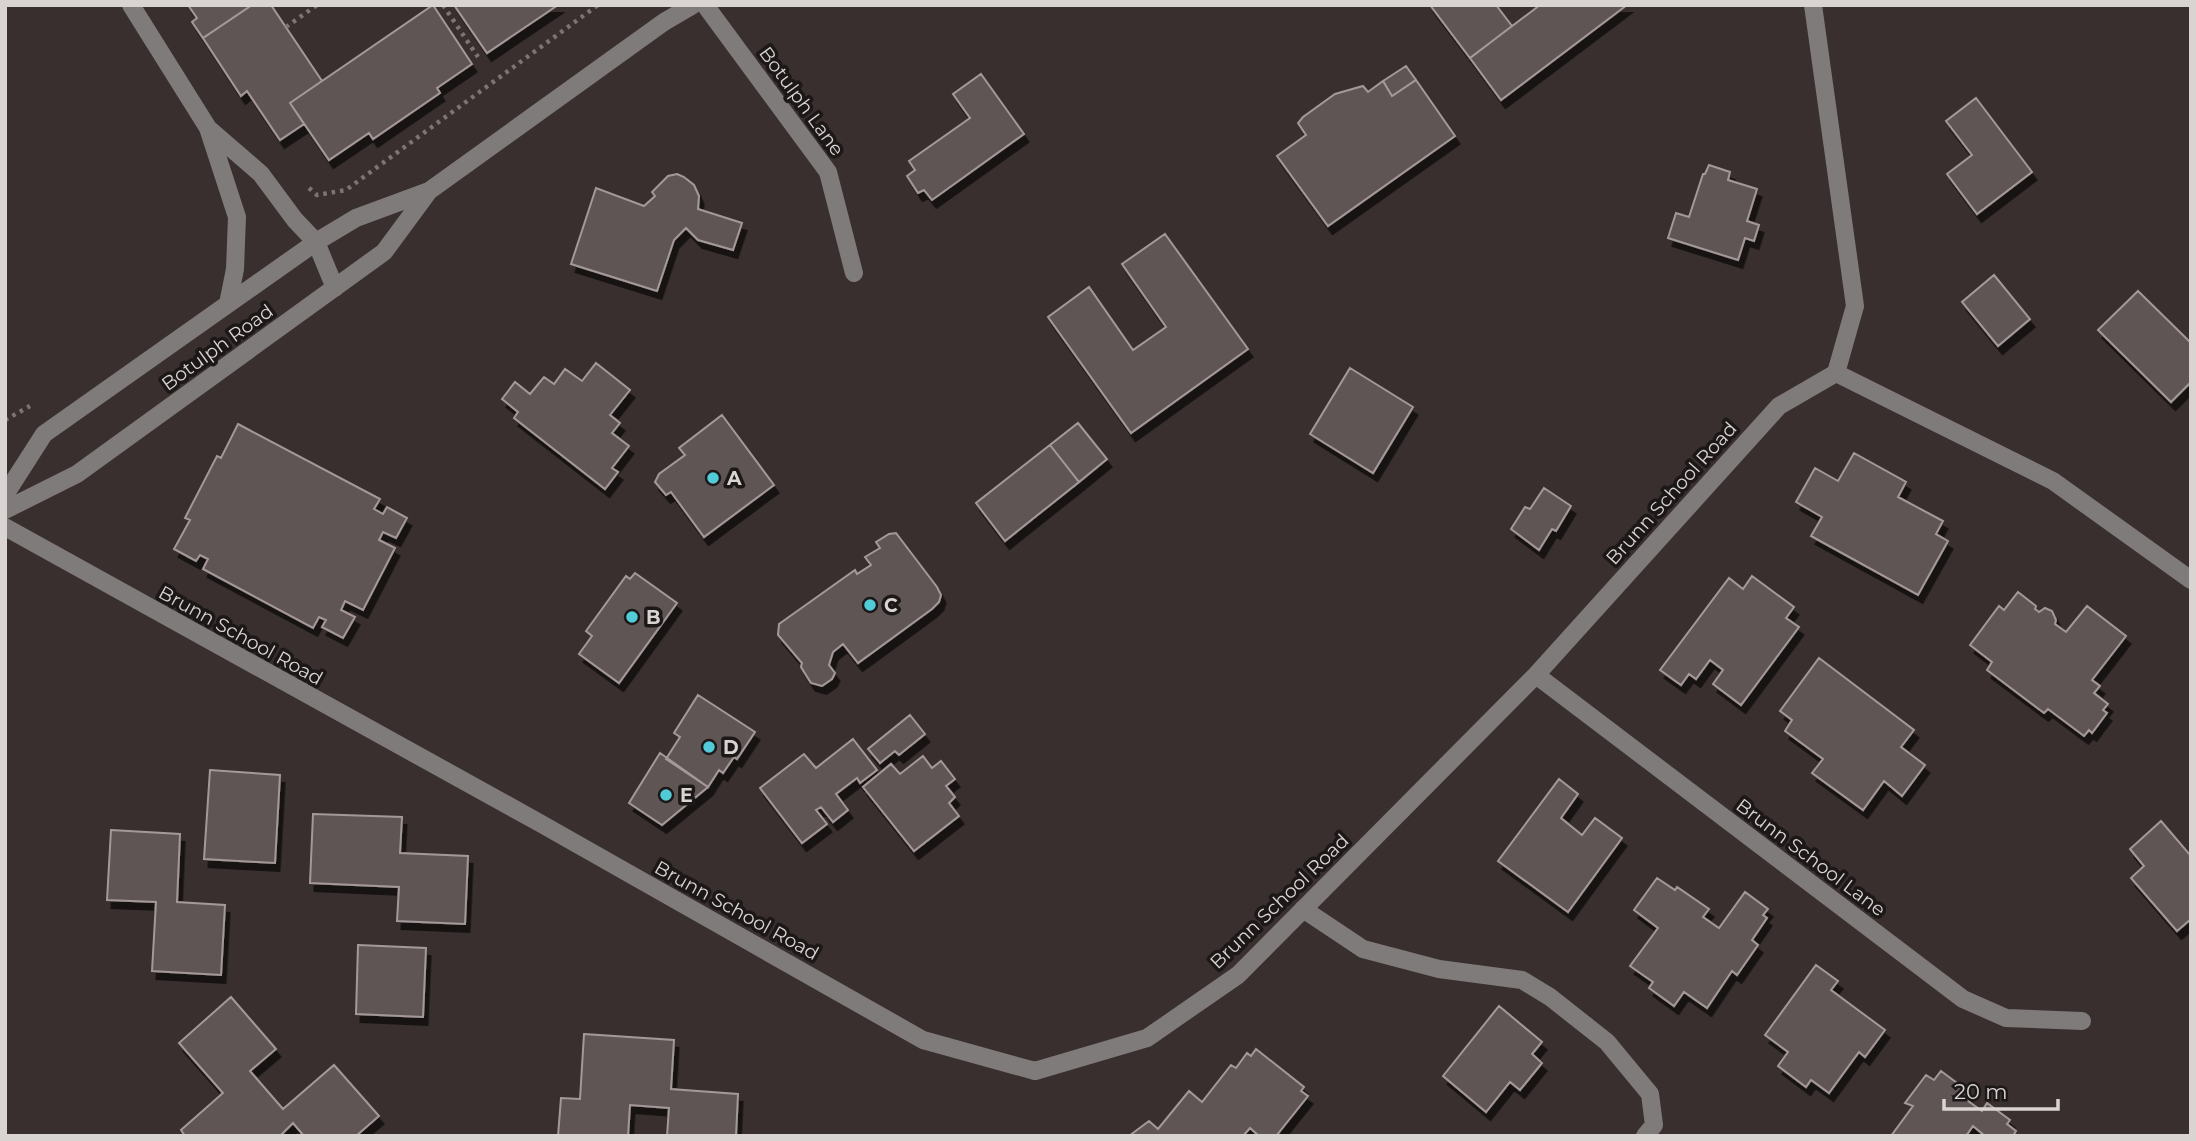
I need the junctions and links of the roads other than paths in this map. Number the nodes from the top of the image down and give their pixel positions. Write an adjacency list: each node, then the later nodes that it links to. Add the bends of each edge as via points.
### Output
1 (131, 5): 5 (street)
2 (693, 5): 6 (street, Botulph Road)
3 (705, 5): 8 (street, Botulph Lane, via 828,172)
4 (1812, 5): 11 (street, via 1854,306)
5 (208, 128): 7 (street, via 261,174); 10 (street, via 237,217)
6 (429, 191): 7 (street, Botulph Road, via 356,218); 9 (street, Botulph Road, via 384,252)
7 (316, 242): 9 (street); 10 (street, Botulph Road)
8 (854, 273)
9 (335, 288): 13 (street, Botulph Road, via 77,474)
10 (228, 304): 12 (street, Botulph Road, via 44,434)
11 (1836, 373): 15 (street, via 2053,481); 16 (street, Brunn School Road, via 1779,405)
12 (5, 495)
13 (5, 510)
14 (5, 527): 17 (street, Brunn School Road, via 923,1040 1035,1071 1146,1038 1238,975)
15 (2191, 580)
16 (1536, 675): 17 (street, Brunn School Road); 18 (street, Brunn School Lane, via 1963,999 2006,1018)
17 (1303, 909): 19 (street, via 1363,949 1439,970 1522,980 1550,997 1607,1042 1650,1094 1654,1125)
18 (2082, 1020)
19 (1645, 1136)

